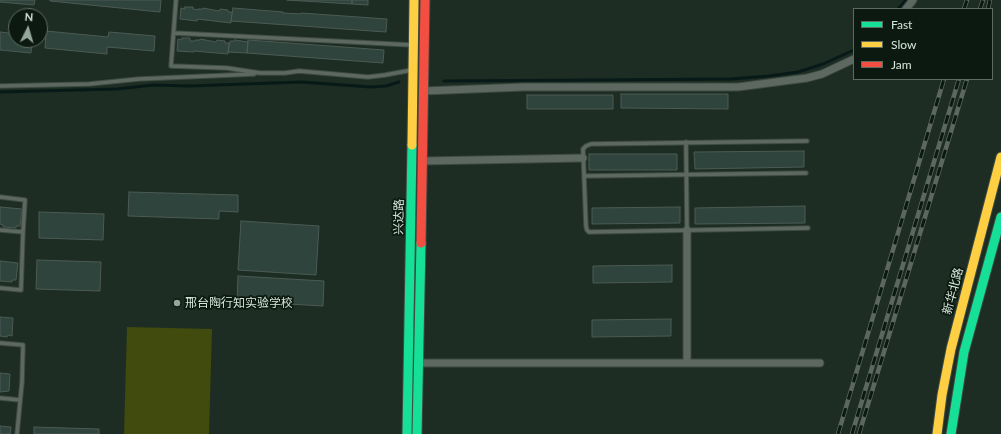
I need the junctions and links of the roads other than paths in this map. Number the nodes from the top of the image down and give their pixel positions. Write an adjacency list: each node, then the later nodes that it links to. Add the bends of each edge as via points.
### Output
1 (176, 0): 6 (lane)
2 (414, 0): 7 (main road, 兴达路)
3 (425, 0): 12 (main road, 兴达路)
4 (913, 0): 5 (street)
5 (907, 8)
6 (174, 33): 7 (lane); 10 (lane, via 171,66 227,68)
7 (414, 45): 9 (main road, 兴达路)
8 (853, 59): 12 (street, via 807,78 738,87 524,87)
9 (413, 70): 10 (lane, via 368,77 299,71); 35 (main road, 兴达路)
10 (265, 73): 11 (lane, via 89,84)
11 (0, 86)
12 (423, 91): 17 (main road, 兴达路)
13 (807, 141): 14 (lane)
14 (686, 142): 16 (lane, via 591,144 583,149); 19 (lane)
15 (1001, 157): 37 (main road, 新华北路, via 952,341)
16 (583, 158): 17 (street); 20 (lane)
17 (422, 161): 29 (main road, 兴达路)
18 (806, 173): 19 (lane)
19 (687, 174): 20 (lane); 25 (lane)
20 (584, 176): 25 (lane, via 586,226 589,232)
21 (0, 197): 26 (lane, via 25,200)
22 (1001, 217): 38 (main road, via 964,352)
23 (808, 228): 25 (lane)
24 (0, 230): 26 (lane)
25 (687, 230): 30 (street)
26 (23, 232): 27 (lane, via 21,290)
27 (0, 288)
28 (0, 343): 33 (lane, via 23,345)
29 (418, 363): 30 (street); 36 (main road, 兴达路)
30 (687, 363): 31 (street)
31 (820, 363)
32 (0, 398): 33 (lane)
33 (20, 400): 34 (lane)
34 (17, 434)
35 (407, 434)
36 (417, 434)
37 (937, 434)
38 (951, 434)

